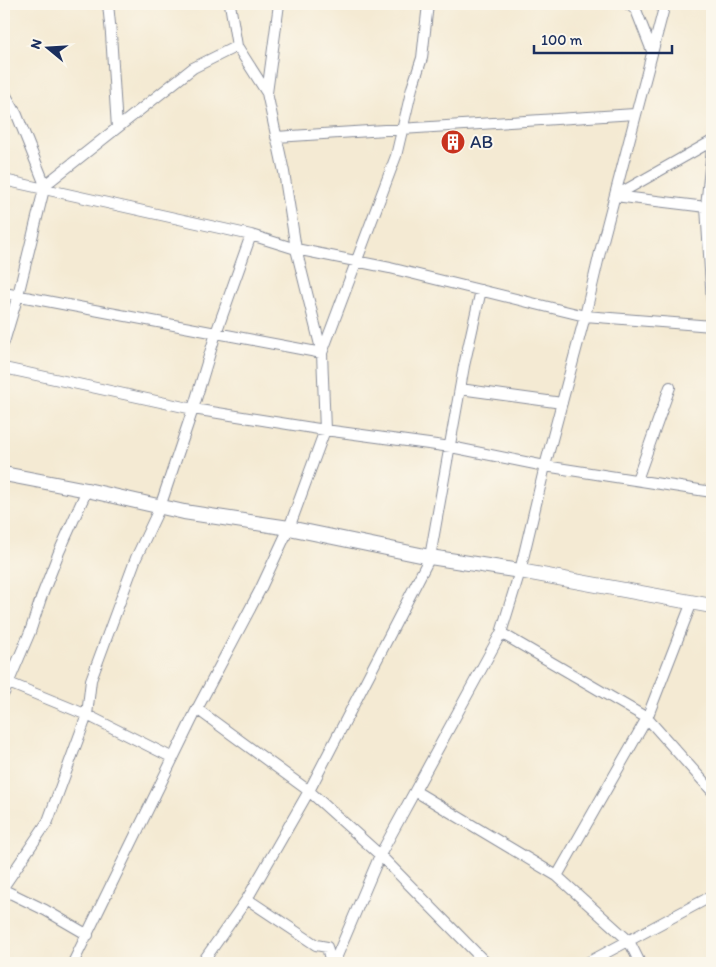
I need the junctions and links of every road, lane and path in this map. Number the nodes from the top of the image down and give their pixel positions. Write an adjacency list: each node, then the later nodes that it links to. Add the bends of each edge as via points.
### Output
1 (108, 4): 12 (street)
2 (230, 4): 7 (street)
3 (279, 4): 10 (street)
4 (428, 4): 13 (street, via 422,58)
5 (628, 4): 8 (street, via 636,10)
6 (665, 4): 8 (street)
7 (237, 46): 10 (street); 12 (street, via 193,68)
8 (652, 51): 11 (street)
9 (4, 92): 18 (street, via 17,114)
10 (267, 93): 14 (street)
11 (635, 114): 13 (street); 19 (street)
12 (117, 128): 18 (street)
13 (402, 129): 14 (street); 23 (street, via 396,156)
14 (276, 137): 22 (street)
15 (712, 141): 19 (street)
16 (712, 148): 20 (street)
17 (4, 180): 18 (street)
18 (45, 187): 21 (street); 26 (street)
19 (614, 196): 20 (street); 28 (street)
20 (709, 208): 27 (street)
21 (251, 235): 22 (street); 30 (street)
22 (296, 249): 23 (street); 32 (street)
23 (356, 261): 24 (street); 32 (street)
24 (481, 290): 28 (street); 35 (street)
25 (4, 293): 26 (street)
26 (18, 295): 30 (street); 31 (street)
27 (712, 302)
28 (585, 316): 29 (street); 36 (street)
29 (712, 326)
30 (216, 333): 32 (street); 37 (street)
31 (4, 342)
32 (322, 353): 38 (street)
33 (4, 368): 37 (street)
34 (670, 387): 42 (street)
35 (460, 389): 36 (street); 39 (street)
36 (562, 403): 40 (street)
37 (193, 408): 38 (street); 45 (street)
38 (326, 430): 39 (street); 46 (street)
39 (451, 447): 40 (street); 47 (street)
40 (545, 466): 42 (street); 48 (street)
41 (4, 474): 43 (street)
42 (637, 480): 44 (street)
43 (87, 490): 45 (street); 52 (street, via 30,632)
44 (712, 492)
45 (160, 507): 46 (street); 55 (street, via 136,558 91,680)
46 (289, 528): 47 (street); 54 (street)
47 (430, 557): 48 (street); 58 (street)
48 (520, 572): 49 (street); 51 (street)
49 (692, 602): 50 (street); 56 (street)
50 (712, 606)
51 (501, 633): 56 (street); 59 (street)
52 (6, 682): 53 (street); 55 (street)
53 (4, 693)
54 (197, 709): 57 (street); 58 (street)
55 (87, 715): 57 (street); 63 (street, via 48,821)
56 (647, 718): 60 (street); 62 (street)
57 (173, 758): 66 (street)
58 (309, 791): 61 (street); 65 (street)
59 (415, 791): 61 (street); 62 (street)
60 (712, 791)
61 (380, 855): 70 (street); 71 (street)
62 (557, 876): 67 (street)
63 (4, 888): 66 (street)
64 (712, 896): 67 (street)
65 (247, 899): 69 (street); 70 (street, via 316,944 327,947)
66 (88, 935): 68 (street)
67 (629, 941): 72 (street); 73 (street)
68 (73, 963)
69 (202, 963)
70 (332, 963)
71 (486, 963)
72 (586, 963)
73 (640, 963)

